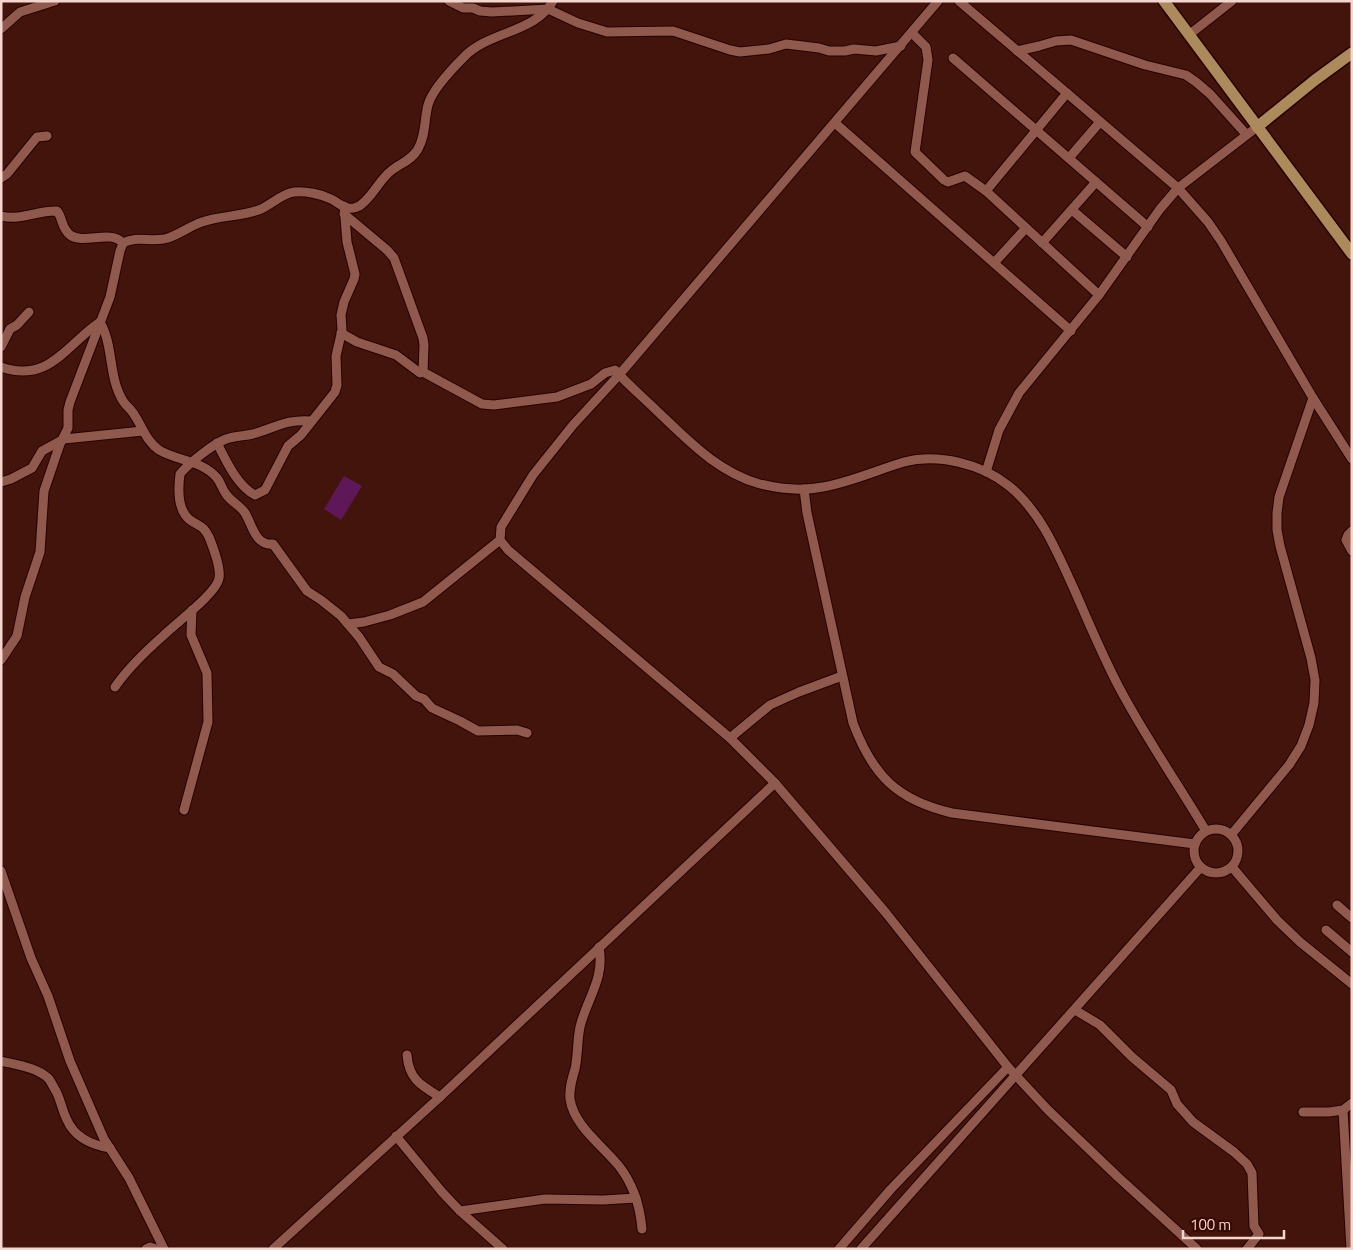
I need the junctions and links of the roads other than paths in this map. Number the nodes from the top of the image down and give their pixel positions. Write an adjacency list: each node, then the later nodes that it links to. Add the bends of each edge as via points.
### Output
1 (55, 1): 8 (street, via 20,12)
2 (449, 1): 7 (street, via 463,8 492,12)
3 (938, 1): 9 (street)
4 (959, 1): 12 (street)
5 (1164, 1): 10 (main road)
6 (1232, 1): 10 (street)
7 (551, 5): 11 (street, via 578,23 607,32 673,31 740,52 786,44 829,51 876,51); 27 (street, via 536,19 476,47 466,55 430,100 423,140 413,157 391,170 361,205)
8 (1, 29)
9 (912, 32): 11 (street); 26 (street, via 926,47 928,60 915,152 944,180 948,182 965,176)
10 (1190, 34): 18 (main road)
11 (901, 46): 17 (street)
12 (1017, 51): 15 (street); 20 (street, via 1071,40 1186,75 1210,94)
13 (1352, 53): 18 (main road)
14 (953, 58): 19 (street)
15 (1067, 93): 16 (street); 19 (street)
16 (1100, 122): 22 (street); 25 (street)
17 (835, 123): 36 (street); 45 (street)
18 (1257, 127): 20 (street); 34 (main road)
19 (1036, 130): 22 (street); 26 (street)
20 (1246, 134): 25 (street)
21 (47, 136): 23 (street, via 34,140)
22 (1069, 158): 24 (street)
23 (1, 178)
24 (1096, 182): 28 (street); 30 (street)
25 (1178, 188): 30 (street); 46 (street, via 1221,241)
26 (986, 192): 31 (street)
27 (344, 210): 32 (street, via 331,199 292,192 247,214 203,221 161,240 135,239); 41 (street, via 355,274 344,302); 44 (street, via 394,258 424,346)
28 (1072, 210): 33 (street); 35 (street)
29 (1, 216): 32 (street, via 22,217 57,211 62,226 73,237 102,237)
30 (1148, 227): 35 (street)
31 (1026, 228): 33 (street); 36 (street)
32 (123, 243): 39 (street)
33 (1042, 243): 37 (street)
34 (1352, 254)
35 (1127, 257): 37 (street)
36 (994, 263): 40 (street)
37 (1099, 295): 40 (street)
38 (28, 312): 42 (street, via 10,329)
39 (100, 322): 43 (street, via 53,363 30,370); 48 (street, via 109,347 117,390); 49 (street, via 70,402)
40 (1071, 331): 53 (street, via 1031,377 1008,411)
41 (341, 333): 44 (street, via 396,355); 47 (street, via 336,356 335,392)
42 (1, 346)
43 (1, 367)
44 (422, 372): 45 (street, via 482,404 494,405 557,397 591,384 605,373 615,370)
45 (619, 375): 55 (street, via 719,466 760,484); 57 (street, via 533,475 501,527)
46 (1313, 398): 51 (street); 69 (street, via 1281,490 1277,530 1312,658 1314,703 1301,746 1289,766)
47 (312, 421): 50 (street, via 283,423); 50 (street, via 288,446 265,490 258,494 252,494 239,480)
48 (143, 431): 49 (street); 52 (street, via 150,442 162,451)
49 (64, 439): 54 (street, via 42,452 32,468); 61 (street, via 44,491 40,552 25,597 17,636)
50 (217, 443): 52 (street)
51 (1352, 459)
52 (192, 462): 59 (street, via 180,474 180,506 190,520 206,530 220,577 213,590); 60 (street, via 216,477 226,494 244,512 261,541 273,544 307,591 335,610)
53 (986, 472): 55 (street, via 960,463 934,460 907,462 836,485); 68 (street, via 1008,485 1042,523 1121,691)
54 (1, 482)
55 (804, 489): 62 (street)
56 (1352, 531): 58 (street, via 1346,540)
57 (500, 540): 60 (street, via 423,602 390,615); 65 (street)
58 (1352, 551)
59 (192, 610): 63 (street); 67 (street, via 192,635 207,673 208,722)
60 (348, 624): 64 (street, via 379,667 393,674 432,708 478,731 517,730)
61 (1, 660)
62 (842, 676): 65 (street, via 770,705); 70 (street, via 853,723 875,769 909,798 930,808)
63 (115, 687)
64 (527, 733)
65 (730, 738): 66 (street)
66 (775, 783): 77 (street); 83 (street, via 886,913)
67 (184, 810)
68 (1206, 831): 69 (street, via 1219,829); 70 (street)
69 (1231, 835): 72 (street, via 1236,840 1238,854)
70 (1195, 844): 71 (street, via 1195,859)
71 (1201, 867): 72 (street, via 1211,873); 80 (street)
72 (1232, 867): 79 (street, via 1277,920)
73 (1, 871): 90 (street, via 70,1061)
74 (1337, 905): 75 (street)
75 (1352, 918)
76 (1326, 930): 78 (street)
77 (599, 947): 85 (street); 91 (street, via 600,972 581,1025 570,1098 578,1120 619,1166)
78 (1352, 952)
79 (1352, 984)
80 (1075, 1010): 84 (street); 102 (street, via 1100,1025 1171,1090 1177,1104 1193,1122 1247,1164 1252,1173 1254,1226 1259,1234)
81 (407, 1054): 85 (street, via 412,1076)
82 (1, 1061): 90 (street, via 30,1068 48,1079 76,1134 85,1141)
83 (1008, 1067): 84 (street); 99 (street, via 891,1189)
84 (1015, 1075): 100 (street); 101 (street, via 1138,1197)
85 (440, 1097): 89 (street)
86 (1352, 1103): 87 (street)
87 (1343, 1110): 88 (street); 103 (street)
88 (1303, 1112)
89 (396, 1136): 92 (street); 97 (street)
90 (110, 1148): 96 (street, via 129,1178)
91 (636, 1198): 92 (street, via 545,1199); 93 (street)
92 (460, 1211): 98 (street)
93 (642, 1229)
94 (146, 1249): 95 (street)
95 (156, 1249)
96 (164, 1249)
97 (273, 1249)
98 (503, 1249)
99 (839, 1249)
100 (861, 1249)
101 (1197, 1249)
102 (1246, 1249)
103 (1351, 1249)

